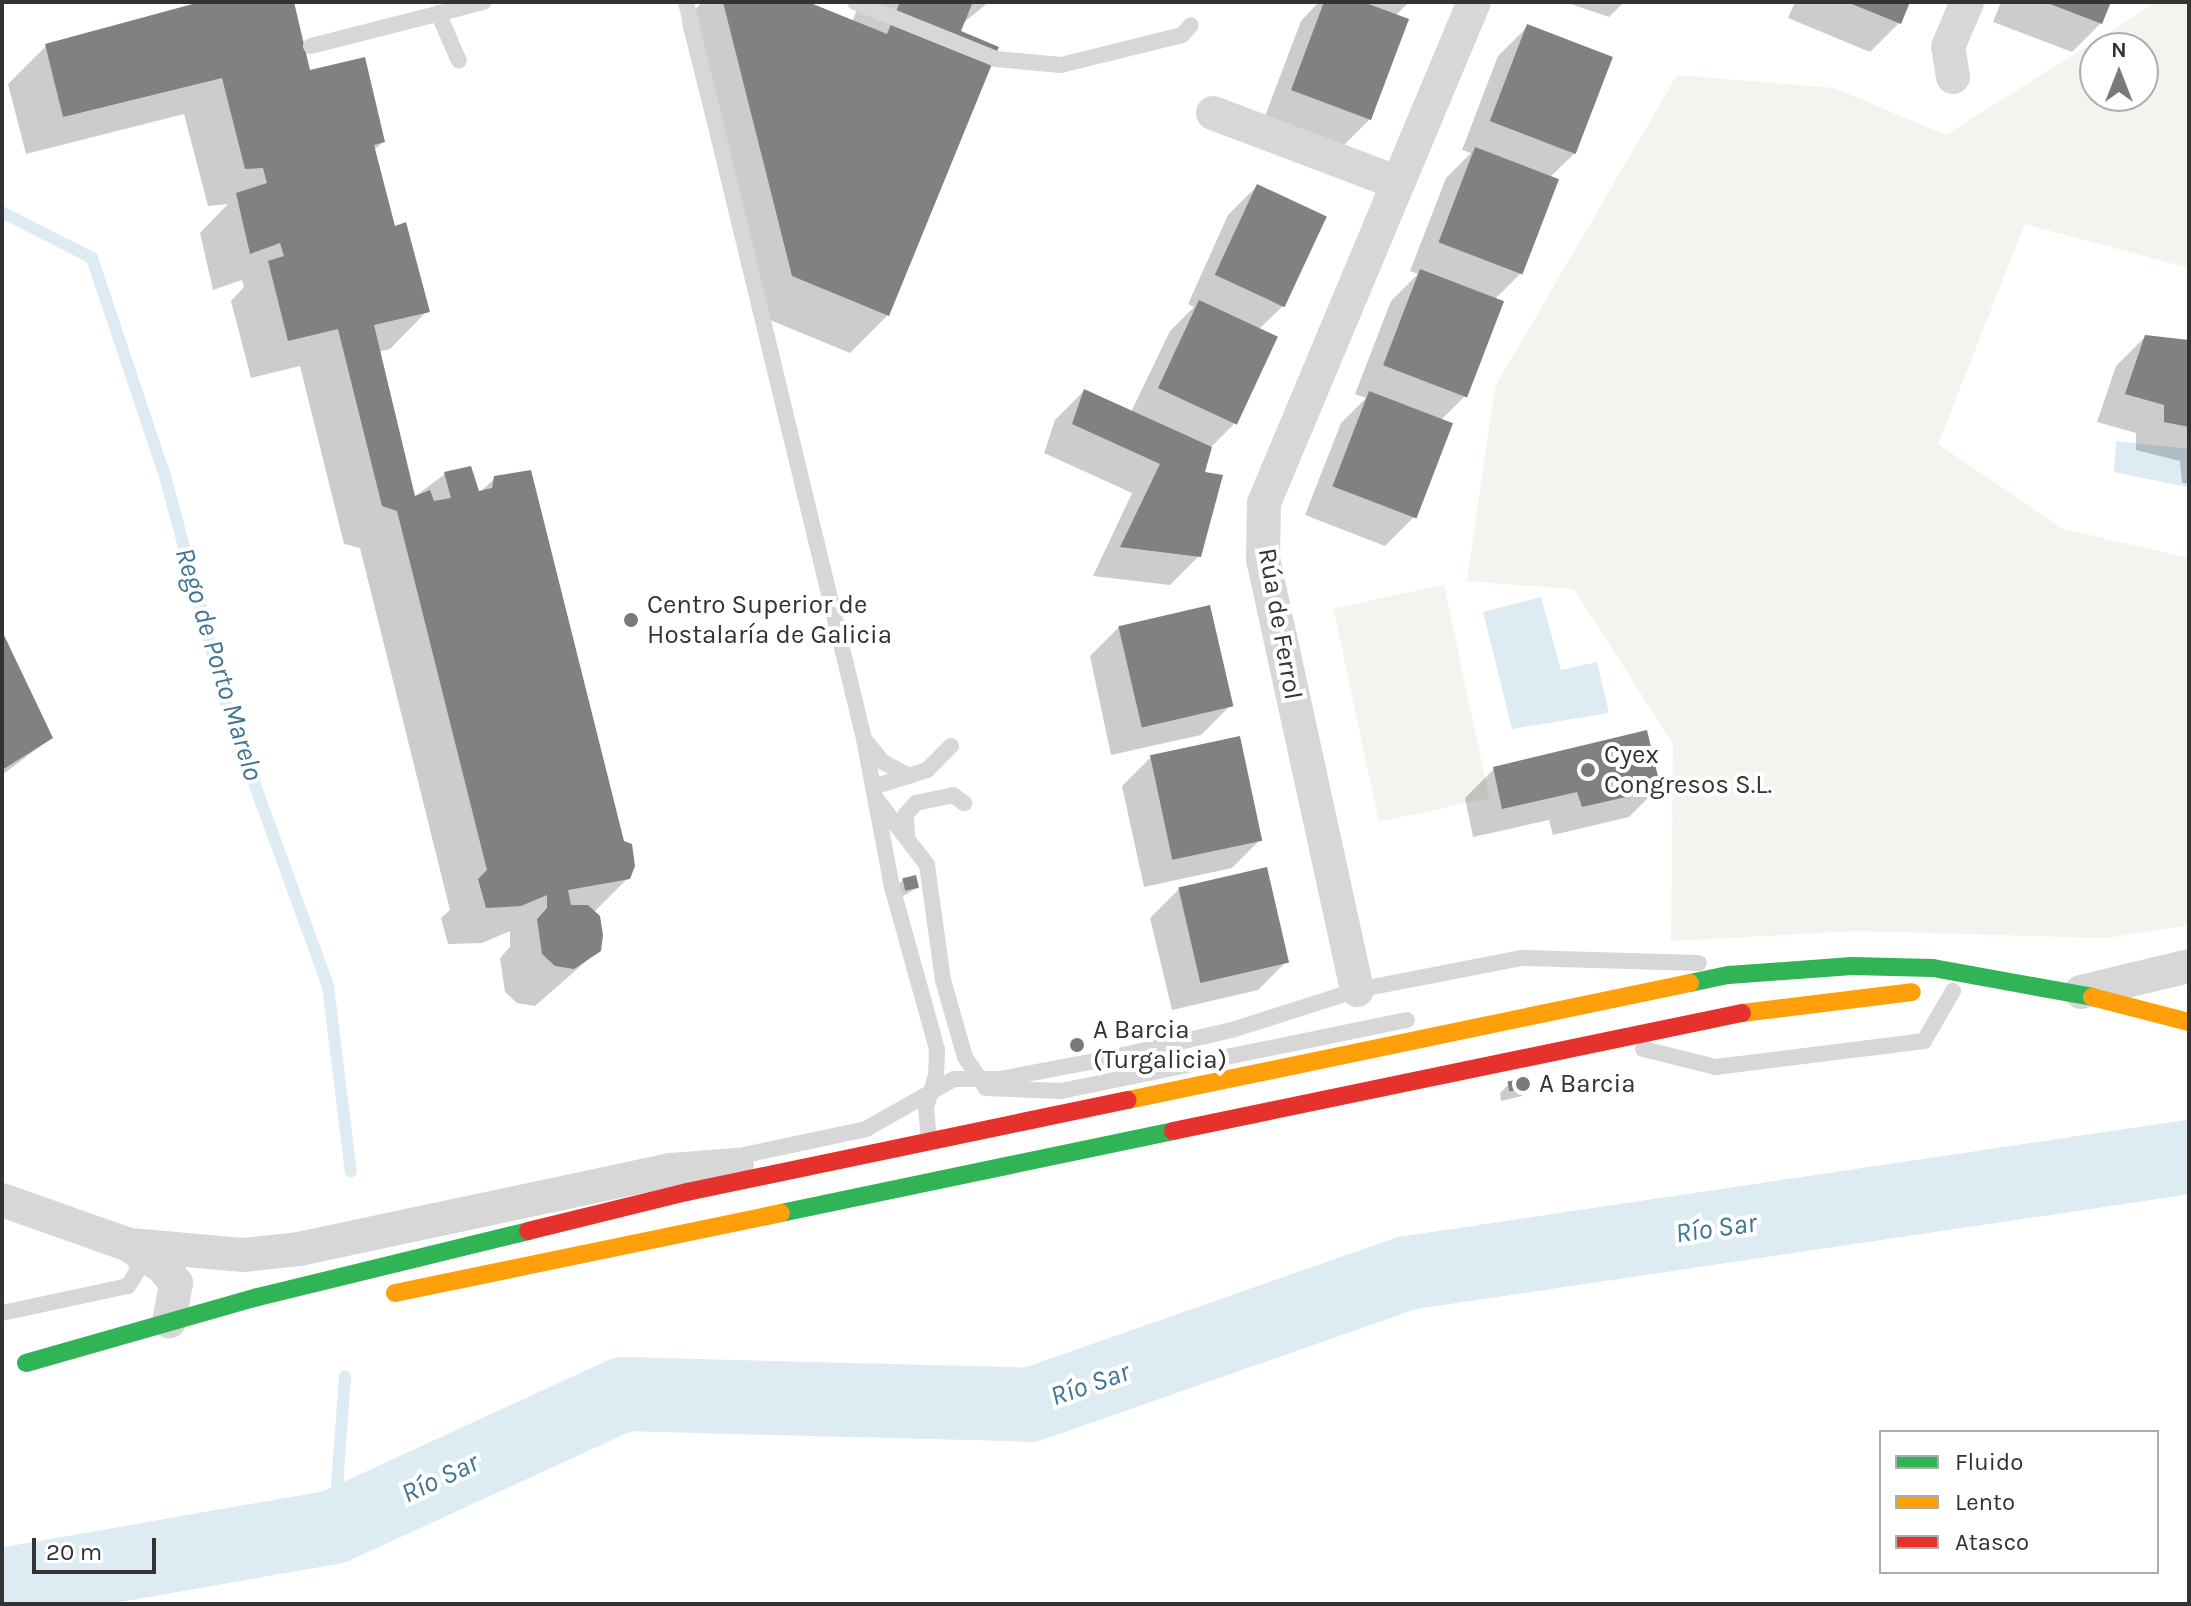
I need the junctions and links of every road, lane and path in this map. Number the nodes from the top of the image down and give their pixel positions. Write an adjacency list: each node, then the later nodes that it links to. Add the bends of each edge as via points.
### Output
1 (483, 2): 6 (lane)
2 (686, 2): 13 (lane)
3 (855, 2): 7 (lane, via 996,59 1061,65 1182,35)
4 (1474, 2): 12 (street, Rúa de Ferrol)
5 (1967, 2): 10 (street, via 1948,47)
6 (438, 13): 8 (lane); 9 (lane)
7 (1191, 25)
8 (311, 46)
9 (459, 61)
10 (1953, 77)
11 (1213, 113): 12 (street)
12 (1398, 183): 24 (street, Rúa de Ferrol, via 1264,503 1263,560)
13 (864, 739): 15 (lane, via 883,762); 16 (lane)
14 (951, 746): 15 (lane, via 943,759)
15 (909, 776): 16 (lane)
16 (875, 793): 17 (lane); 19 (lane); 36 (lane, via 892,887 937,1049)
17 (916, 803): 18 (lane, via 953,795); 19 (lane, via 906,814)
18 (964, 803)
19 (907, 835): 34 (lane, via 931,877 943,980 961,1045)
20 (1685, 963): 21 (lane); 23 (lane); 24 (lane, via 1522,958)
21 (1852, 966): 26 (main road, via 1985,973); 38 (main road, via 1683,983)
22 (2189, 966): 26 (street)
23 (1610, 978)
24 (1357, 990): 34 (lane, via 1173,1044)
25 (1953, 991): 26 (main road); 27 (main road, via 1828,999); 30 (lane, via 1924,1041 1716,1067 1676,1054)
26 (2079, 992): 29 (main road)
27 (1741, 1013): 30 (main road); 31 (lane)
28 (1430, 1015): 34 (lane, via 1061,1091)
29 (2189, 1022)
30 (1602, 1042): 32 (main road)
31 (1472, 1049)
32 (1529, 1057): 37 (lane); 45 (main road)
33 (1413, 1060): 35 (lane)
34 (979, 1082): 36 (lane, via 954,1079); 38 (lane)
35 (1274, 1089)
36 (933, 1091): 40 (lane, via 926,1107); 46 (lane, via 866,1129)
37 (1391, 1105)
38 (1005, 1124): 40 (main road); 41 (lane, via 1006,1139)
39 (1236, 1137): 45 (lane)
40 (929, 1141): 42 (lane, via 941,1154); 43 (main road)
41 (989, 1148)
42 (966, 1152)
43 (868, 1153): 46 (street); 50 (main road)
44 (936, 1159): 48 (lane)
45 (1034, 1159): 52 (main road)
46 (671, 1170): 50 (lane); 51 (street, via 299,1249 230,1255)
47 (2, 1200): 51 (street)
48 (737, 1201)
49 (646, 1222): 52 (lane)
50 (487, 1241): 55 (main road)
51 (129, 1245): 54 (lane, via 138,1270 128,1286); 55 (street, via 162,1266 176,1283)
52 (486, 1274): 53 (main road)
53 (381, 1296)
54 (2, 1313)
55 (169, 1321): 57 (main road)
56 (220, 1329): 57 (main road)
57 (26, 1363): 58 (main road)
58 (2, 1368)

